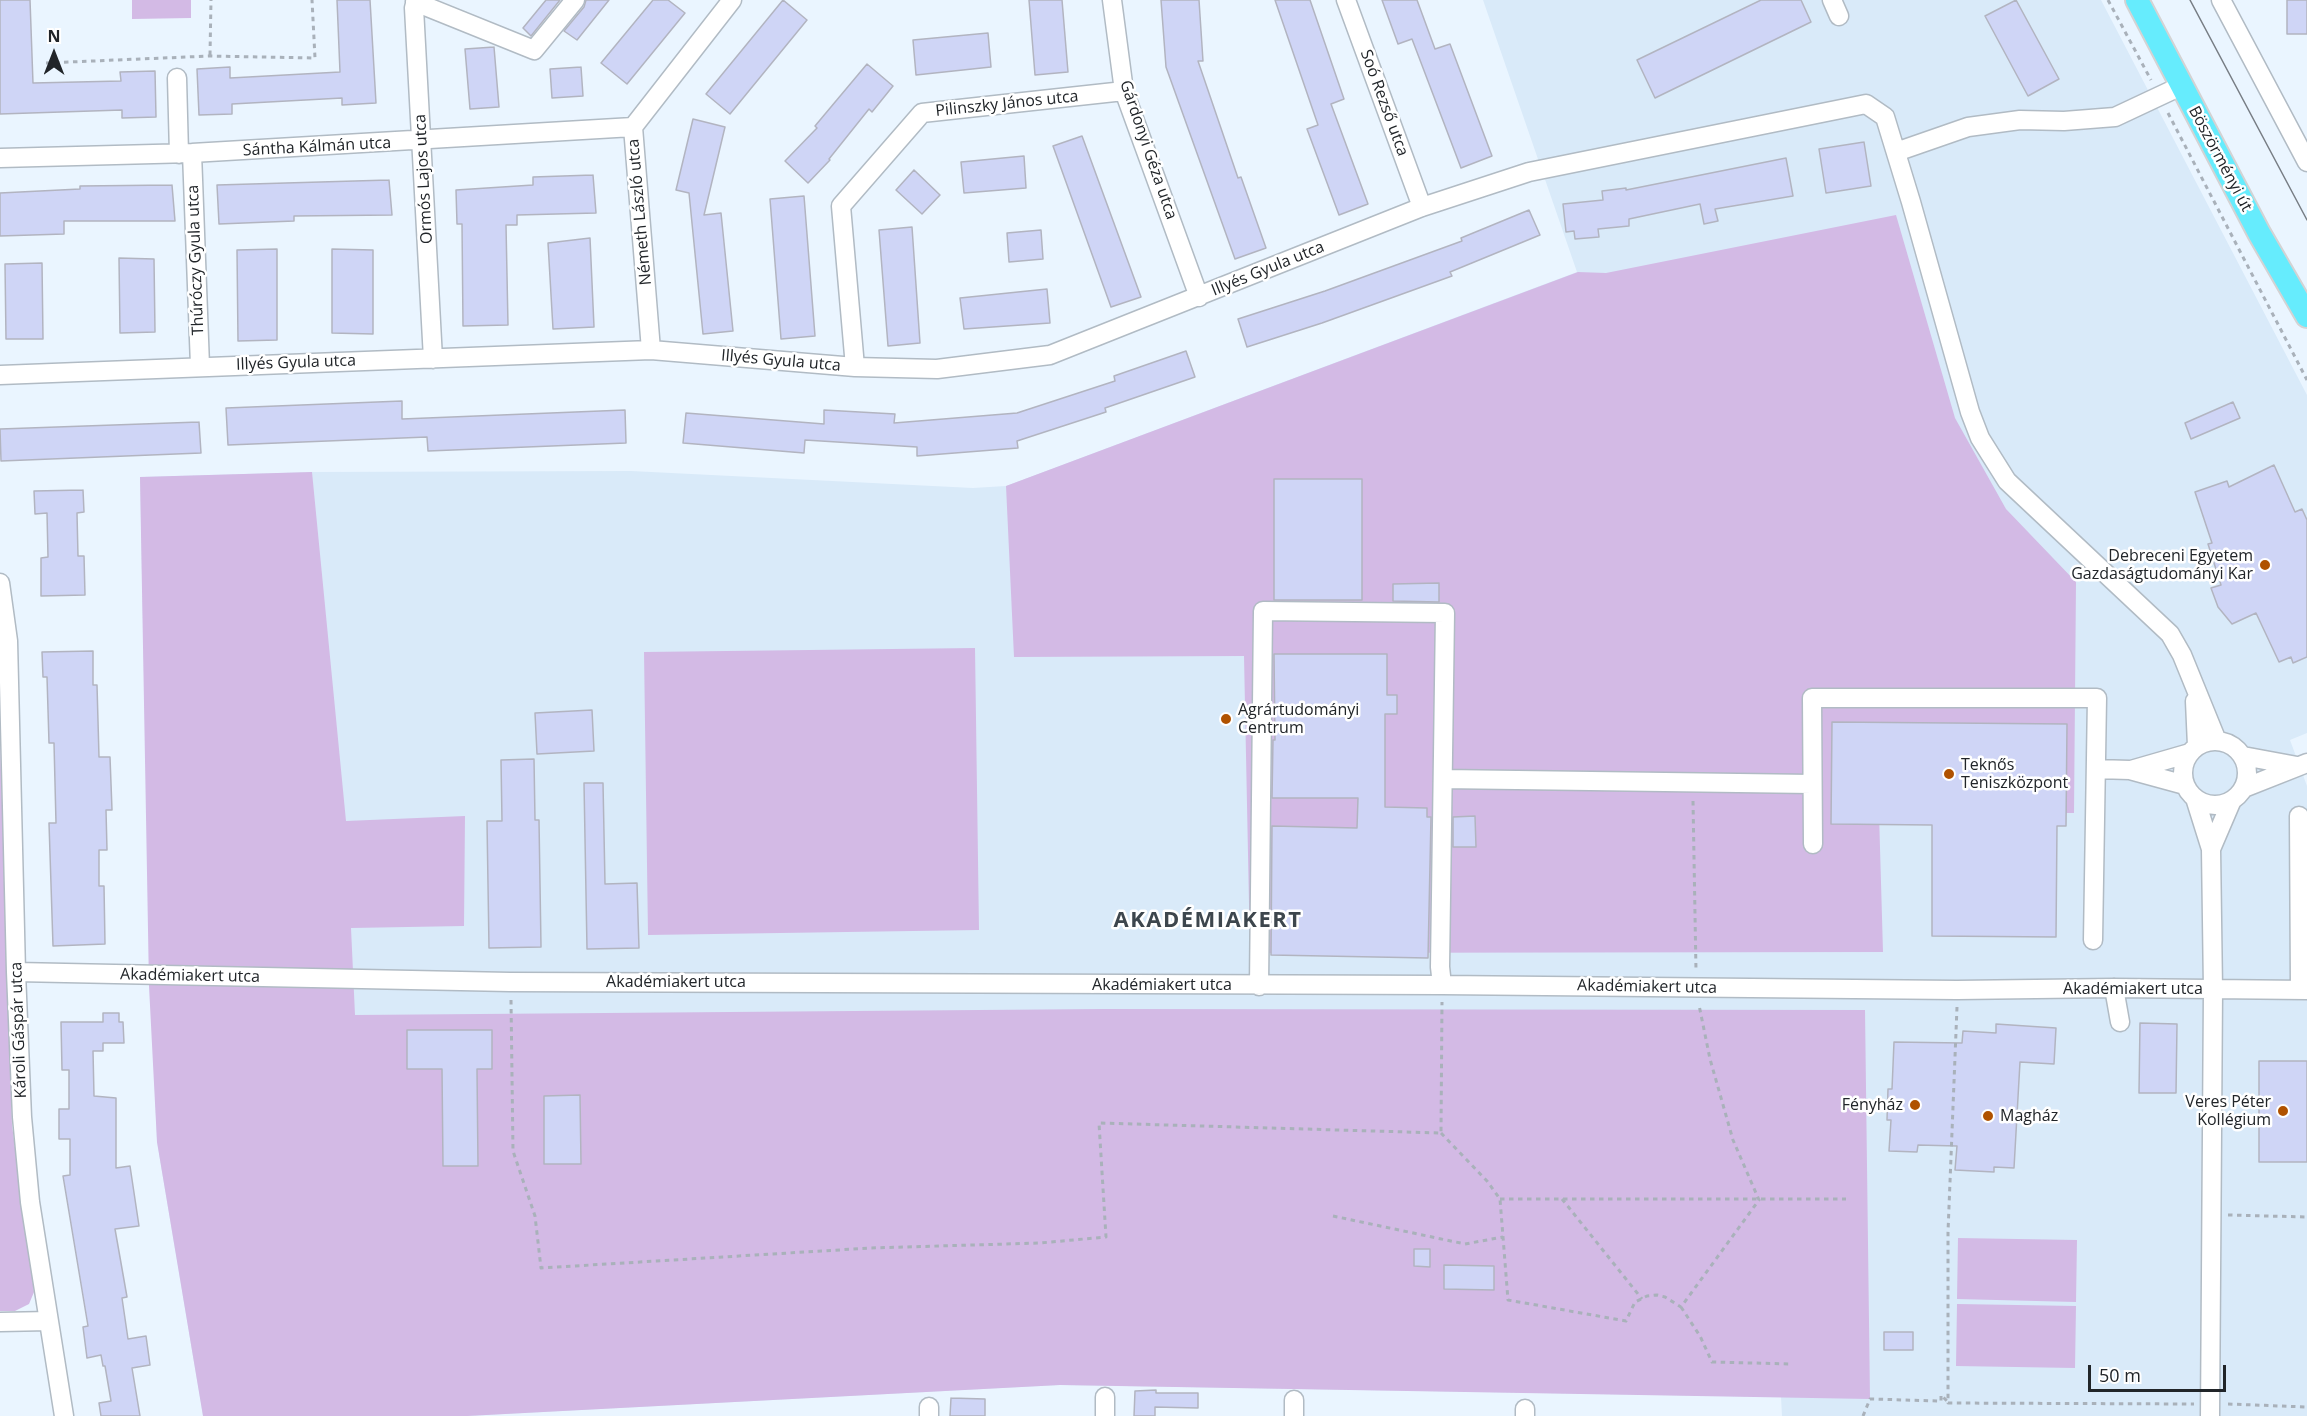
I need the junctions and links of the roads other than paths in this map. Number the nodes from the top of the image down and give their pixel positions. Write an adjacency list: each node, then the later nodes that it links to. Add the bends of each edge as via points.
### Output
1 (575, 0): 7 (street, via 534,50)
2 (732, 0): 11 (street, Németh László utca)
3 (1112, 0): 10 (street, Gárdonyi Géza utca)
4 (1346, 0): 17 (street, Soó Rezső utca)
5 (2137, 0): 9 (main road, Böszörményi út)
6 (2221, 0): 16 (street)
7 (415, 1): 12 (street, Ormós Lajos utca)
8 (177, 78): 14 (street, Thúróczy Gyula utca)
9 (2181, 86): 13 (street, via 2115,117 2020,120 1968,127); 19 (main road, Böszörményi út)
10 (1124, 91): 18 (street, Gárdonyi Géza utca); 23 (street, Pilinszky János utca, via 922,112 841,206)
11 (633, 127): 12 (street, Sántha Kálmán utca); 20 (street, Németh László utca)
12 (422, 141): 14 (street, Sántha Kálmán utca); 21 (street, Ormós Lajos utca)
13 (1896, 152): 17 (street, Illyés Gyula utca, via 1884,117 1866,104 1529,172); 27 (street, Illyés Gyula utca, via 1980,438 2007,481 2170,634)
14 (185, 154): 15 (street, Sántha Kálmán utca); 22 (street, Thúróczy Gyula utca)
15 (0, 158)
16 (2307, 162)
17 (1422, 207): 18 (street, Illyés Gyula utca)
18 (1199, 297): 23 (street, Illyés Gyula utca, via 1050,355 937,369)
19 (2307, 316)
20 (651, 350): 21 (street, Illyés Gyula utca); 23 (street, Illyés Gyula utca)
21 (433, 358): 22 (street, Illyés Gyula utca)
22 (200, 366): 24 (street, Illyés Gyula utca)
23 (855, 367)
24 (0, 375)
25 (0, 583): 26 (street, Károli Gáspár utca)
26 (4, 641): 42 (street, Károli Gáspár utca)
27 (2195, 687): 28 (street, Illyés Gyula utca); 29 (street)
28 (2217, 741): 29 (street, via 2207,741); 30 (street, via 2236,748)
29 (2194, 749): 33 (street); 36 (street, via 2183,768)
30 (2243, 756): 31 (street); 37 (street, via 2247,777)
31 (2303, 765): 37 (street)
32 (2096, 769): 33 (street); 35 (street, via 2097,698 1812,699); 41 (street)
33 (2130, 770): 36 (street)
34 (1443, 779): 35 (street); 43 (street); 44 (street, via 1445,614 1263,611)
35 (1812, 784): 39 (street)
36 (2190, 791): 37 (street, via 2203,803 2213,805 2223,804); 40 (street)
37 (2238, 794): 40 (street)
38 (2299, 816): 47 (street)
39 (1813, 844)
40 (2211, 849): 46 (street)
41 (2093, 940)
42 (16, 972): 44 (street, Akadémiakert utca, via 510,982); 49 (street, Károli Gáspár utca, via 30,1202)
43 (1442, 985): 44 (street, Akadémiakert utca); 45 (street, Akadémiakert utca)
44 (1259, 986)
45 (2114, 988): 46 (street, Akadémiakert utca); 48 (street)
46 (2213, 990): 47 (street, Akadémiakert utca); 52 (street)
47 (2303, 990)
48 (2120, 1022)
49 (49, 1321): 50 (street); 53 (street, Károli Gáspár utca)
50 (0, 1322)
51 (1105, 1397): 54 (street)
52 (2210, 1410)
53 (64, 1416)
54 (1105, 1416)

